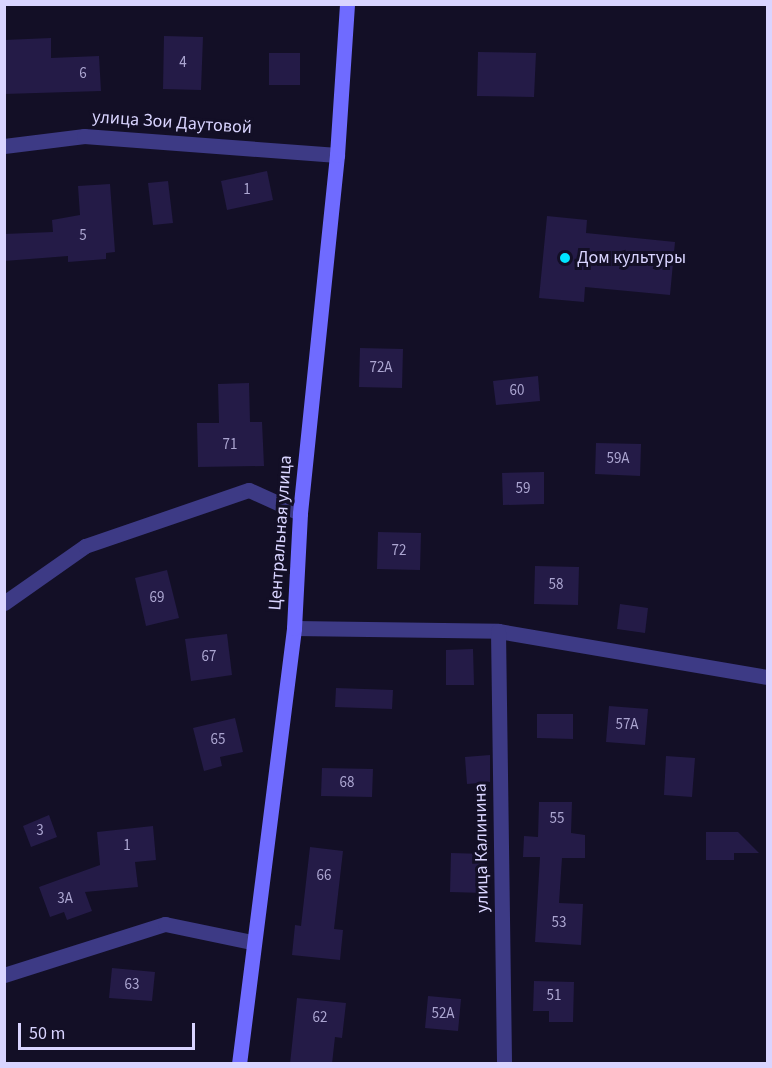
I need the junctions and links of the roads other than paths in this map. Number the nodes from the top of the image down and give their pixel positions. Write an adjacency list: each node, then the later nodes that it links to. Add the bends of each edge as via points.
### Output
1 (347, 4): 3 (street, Центральная улица)
2 (4, 146): 3 (street, улица Зои Даутовой, via 84,136)
3 (337, 155): 4 (street, Центральная улица)
4 (300, 513): 5 (street, via 249,490 85,546); 6 (street, Центральная улица)
5 (4, 603)
6 (294, 628): 7 (street); 9 (street, Центральная улица)
7 (498, 631): 8 (street); 12 (street, улица Калинина)
8 (768, 677)
9 (252, 942): 10 (street, via 165,924); 11 (street, Центральная улица)
10 (4, 975)
11 (239, 1064)
12 (504, 1064)

